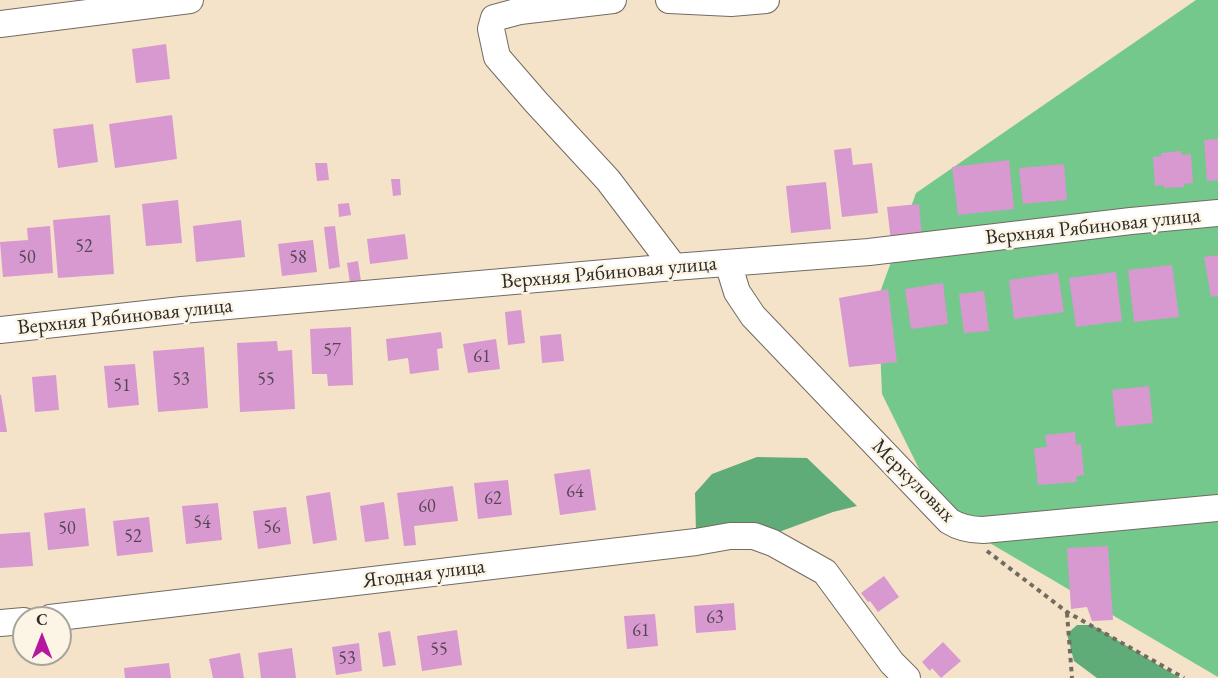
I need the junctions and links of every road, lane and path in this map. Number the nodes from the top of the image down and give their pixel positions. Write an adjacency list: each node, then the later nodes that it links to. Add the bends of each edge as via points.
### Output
1 (190, 0): 5 (street)
2 (613, 0): 8 (street, via 494,18 491,29 497,57 608,180)
3 (669, 0): 4 (street)
4 (765, 0)
5 (0, 24)
6 (1218, 213): 7 (street, Верхняя Рябиновая улица, via 869,252)
7 (728, 263): 8 (street, Верхняя Рябиновая улица); 11 (street, Меркуловых, via 737,292 753,316 949,521)
8 (674, 267): 9 (street, Верхняя Рябиновая улица)
9 (0, 330)
10 (1218, 508): 11 (street, Меркуловых)
11 (974, 530): 12 (path, via 990,554)
12 (1067, 612): 15 (path); 16 (path)
13 (72, 615): 14 (street, Ягодная улица, via 754,536 825,572)
14 (906, 678)
15 (1072, 678)
16 (1184, 678)

